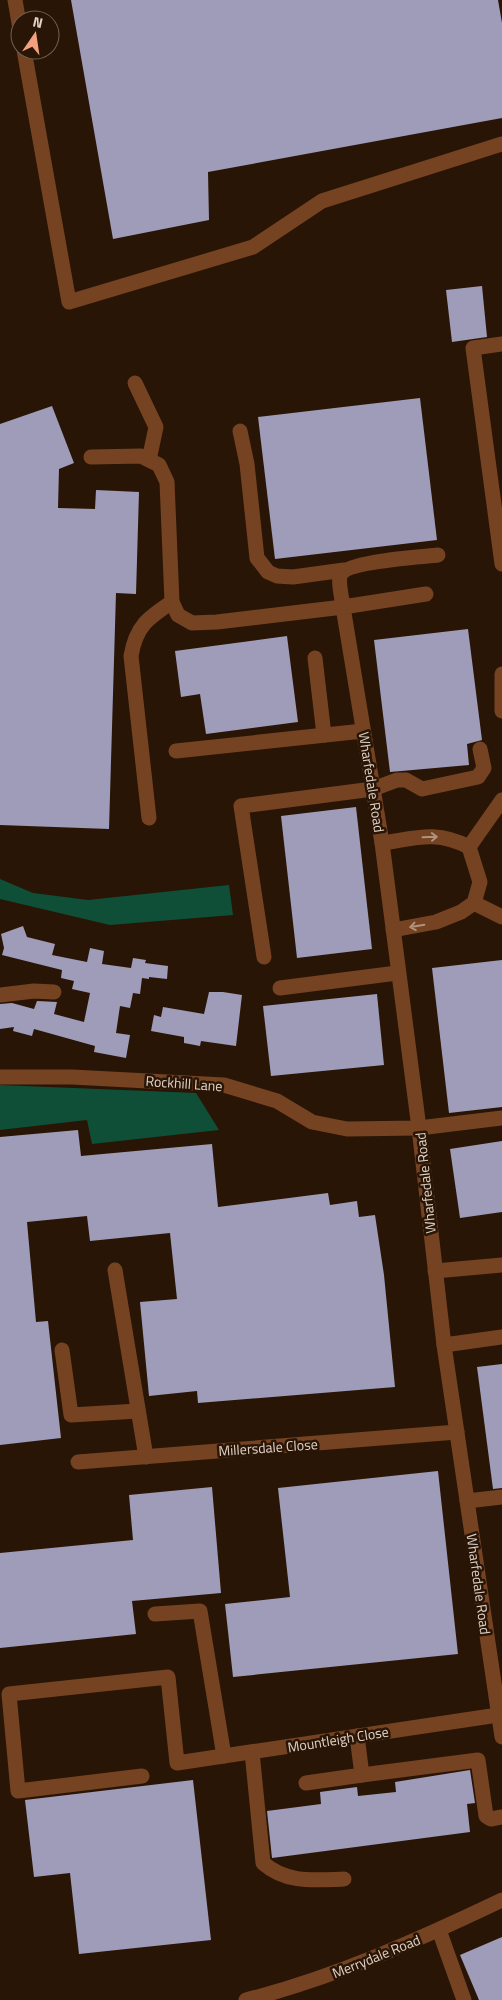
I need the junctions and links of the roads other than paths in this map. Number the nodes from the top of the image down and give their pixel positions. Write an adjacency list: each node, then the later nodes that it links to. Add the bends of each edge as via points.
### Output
1 (26, 60): 2 (street, via 69,302 254,247 322,201)
2 (502, 144)
3 (502, 344): 9 (street, via 473,348)
4 (135, 383): 7 (street, via 156,427)
5 (240, 431): 10 (street, via 258,558 268,572 293,577)
6 (91, 457): 7 (street, via 141,456)
7 (149, 460): 12 (street, via 159,464 167,482)
8 (438, 555): 10 (street, via 358,565)
9 (502, 564)
10 (344, 570): 13 (street, Wharfedale Road, via 340,577)
11 (426, 594): 13 (street)
12 (172, 602): 13 (street, via 178,615 192,622); 23 (street, via 146,620 134,639 131,656)
13 (344, 607): 17 (street, Wharfedale Road)
14 (315, 658): 18 (street)
15 (502, 674): 16 (street)
16 (502, 711)
17 (363, 731): 18 (street); 21 (street, Wharfedale Road)
18 (324, 735): 20 (street)
19 (480, 749): 21 (street, via 484,768 478,777 422,789 406,780 397,780)
20 (176, 751)
21 (373, 789): 24 (street, Wharfedale Road); 29 (street, via 241,806)
22 (502, 800): 25 (street)
23 (149, 818)
24 (382, 843): 25 (street, one-way to 25, via 430,836 450,837); 28 (street, Wharfedale Road)
25 (469, 847): 26 (street, via 480,882)
26 (474, 903): 27 (street); 28 (street, one-way to 28, via 436,922)
27 (502, 917)
28 (393, 930): 30 (street, Wharfedale Road)
29 (264, 957)
30 (397, 973): 31 (street); 36 (street, Wharfedale Road)
31 (280, 988)
32 (54, 992): 33 (street)
33 (0, 995)
34 (0, 1077): 36 (street, Rockhill Lane, via 80,1077 224,1085 277,1102 312,1122 347,1129)
35 (502, 1118): 36 (street, Rockhill Lane)
36 (419, 1128): 39 (street, Wharfedale Road)
37 (502, 1265): 39 (street)
38 (115, 1270): 43 (street)
39 (435, 1272): 41 (street, Wharfedale Road)
40 (502, 1337): 41 (street)
41 (444, 1345): 44 (street, Wharfedale Road)
42 (62, 1350): 43 (street, via 71,1415)
43 (138, 1411): 45 (street)
44 (457, 1432): 45 (street, Millersdale Close); 48 (street, Wharfedale Road)
45 (146, 1457): 46 (street, Millersdale Close)
46 (78, 1462)
47 (502, 1497): 48 (street)
48 (467, 1501): 50 (street, Wharfedale Road)
49 (155, 1614): 54 (street, via 200,1611)
50 (498, 1715): 51 (street, Mountleigh Close); 52 (street, Wharfedale Road)
51 (357, 1736): 53 (street, Mountleigh Close); 55 (street)
52 (502, 1737)
53 (252, 1752): 54 (street, Mountleigh Close); 59 (street, via 263,1864 302,1881)
54 (224, 1756): 56 (street, Mountleigh Close, via 177,1763 168,1677 9,1694 18,1791)
55 (362, 1775): 57 (street); 58 (street, via 478,1760 486,1816 491,1819)
56 (142, 1776)
57 (306, 1783)
58 (502, 1817)
59 (344, 1879)
60 (502, 1900): 61 (street, Merrydale Road)
61 (439, 1930): 62 (street, Merrydale Road); 64 (street)
62 (299, 1993): 63 (street, Merrydale Road)
63 (246, 2000)
64 (464, 2000)

